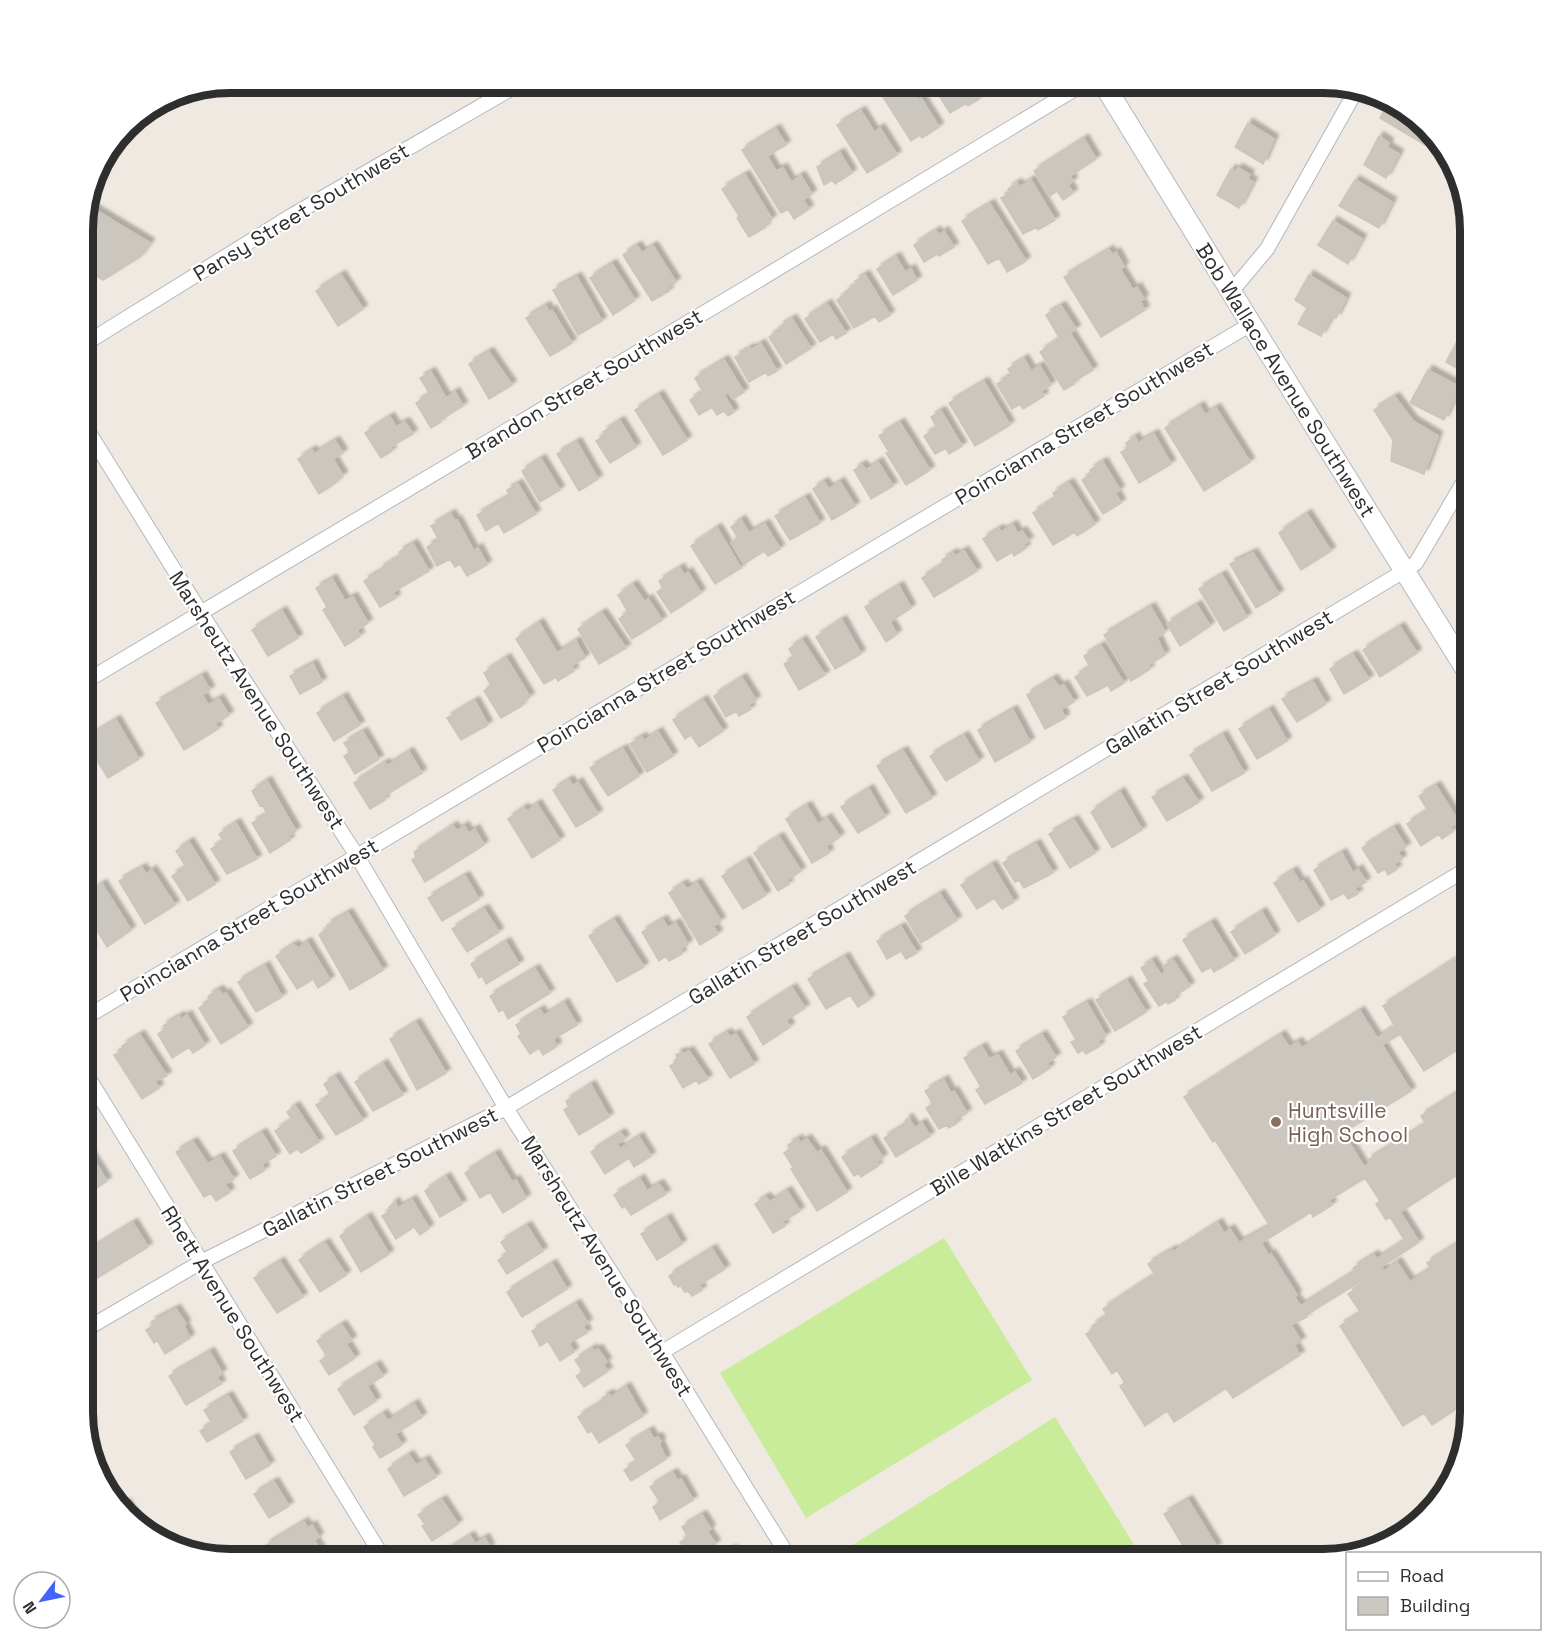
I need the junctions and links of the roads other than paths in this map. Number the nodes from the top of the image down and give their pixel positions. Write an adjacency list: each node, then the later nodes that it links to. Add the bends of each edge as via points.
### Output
1 (504, 93): 7 (street, Pansy Street Southwest, via 291,216)
2 (1068, 93): 11 (street, Brandon Street Southwest)
3 (1109, 93): 5 (main road, Bob Wallace Avenue Southwest)
4 (1353, 97): 5 (street, via 1267,249)
5 (1231, 291): 6 (main road, Bob Wallace Avenue Southwest)
6 (1251, 324): 10 (main road, Bob Wallace Avenue Southwest); 14 (street, Poincianna Street Southwest)
7 (93, 339)
8 (93, 439): 11 (street, Marsheutz Avenue Southwest)
9 (1460, 488): 10 (street, Gallatin Street Southwest, via 1416,563)
10 (1404, 571): 12 (main road, Bob Wallace Avenue Southwest); 18 (street, Gallatin Street Southwest)
11 (201, 613): 13 (street, Brandon Street Southwest); 14 (street, Marsheutz Avenue Southwest)
12 (1460, 660)
13 (93, 677)
14 (357, 856): 16 (street, Poincianna Street Southwest); 18 (street, Marsheutz Avenue Southwest)
15 (1460, 873): 21 (street, Bille Watkins Street Southwest)
16 (93, 1013)
17 (93, 1085): 19 (street, Rhett Avenue Southwest)
18 (507, 1108): 19 (street, Gallatin Street Southwest); 21 (street, Marsheutz Avenue Southwest)
19 (201, 1262): 20 (street, Gallatin Street Southwest); 22 (street, Rhett Avenue Southwest)
20 (93, 1325)
21 (662, 1352): 23 (street, Marsheutz Avenue Southwest)
22 (377, 1549)
23 (783, 1549)

